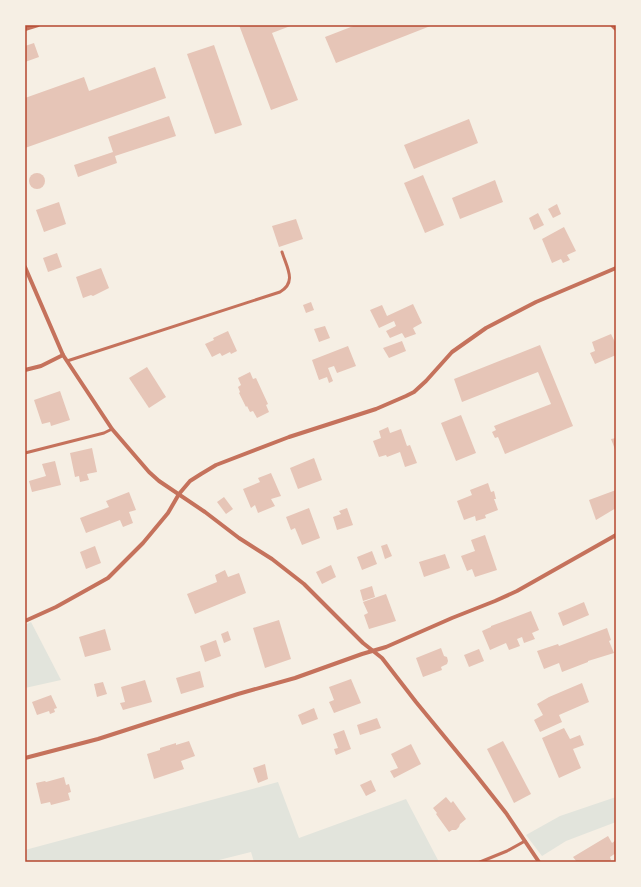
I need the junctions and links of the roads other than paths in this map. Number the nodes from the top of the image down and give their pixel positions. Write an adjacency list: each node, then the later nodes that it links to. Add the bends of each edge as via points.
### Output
1 (38, 25): 2 (street)
2 (25, 29)
3 (282, 252): 7 (lane, via 290,279 289,284 280,292)
4 (25, 267): 6 (street)
5 (616, 268): 11 (street, via 536,302 486,328 452,352 414,392 376,409 289,437 216,465 190,481)
6 (63, 355): 7 (street); 8 (street, via 41,366)
7 (67, 361): 9 (street)
8 (25, 370)
9 (112, 429): 10 (lane); 11 (street, via 149,472)
10 (25, 453)
11 (179, 494): 13 (street, via 168,513 144,543 108,578); 14 (street, via 272,559)
12 (616, 535): 14 (street, via 494,602 386,647)
13 (25, 621)
14 (373, 650): 15 (street, via 294,678 98,739); 16 (street, via 389,665 506,813)
15 (25, 758)
16 (525, 841): 17 (lane); 18 (street)
17 (480, 862)
18 (539, 862)

